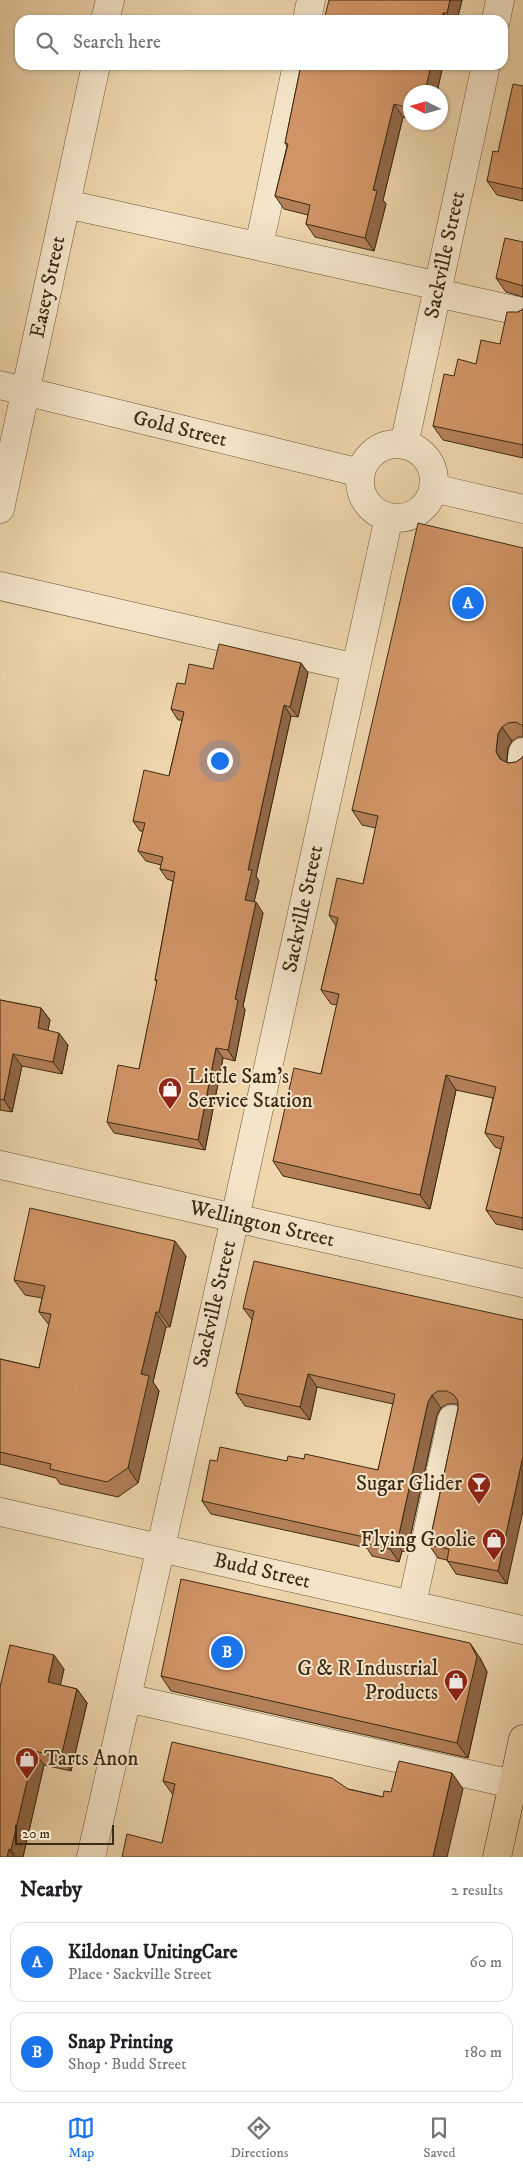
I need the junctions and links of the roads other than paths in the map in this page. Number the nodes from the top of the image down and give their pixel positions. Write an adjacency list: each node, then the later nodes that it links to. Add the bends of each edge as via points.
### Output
1 (110, 0): 4 (street)
2 (311, 0): 5 (street)
3 (500, 0): 6 (street)
4 (107, 15)
5 (308, 15)
6 (497, 15)
7 (95, 70): 10 (street, Easey Street)
8 (296, 70): 11 (street)
9 (485, 70): 12 (street, Sackville Street)
10 (66, 204): 11 (street); 15 (street, Easey Street)
11 (259, 246): 12 (street)
12 (438, 289): 13 (street); 16 (street, Sackville Street)
13 (523, 312)
14 (0, 385): 15 (street, Gold Street)
15 (26, 392): 17 (street, Gold Street); 19 (street, Easey Street)
16 (404, 445): 17 (street, via 382,447 365,462); 18 (street, via 424,456 434,477)
17 (361, 473): 21 (street, via 363,496 378,513)
18 (433, 488): 20 (street); 21 (street, via 429,499 411,515)
19 (0, 509)
20 (523, 509)
21 (389, 517): 23 (street, Sackville Street)
22 (0, 586): 23 (street)
23 (356, 668): 25 (street, Sackville Street)
24 (0, 1165): 25 (street, Wellington Street)
25 (235, 1218): 26 (street, Wellington Street); 29 (street, Sackville Street)
26 (523, 1283)
27 (452, 1419): 30 (street)
28 (0, 1512): 29 (street, Budd Street)
29 (160, 1548): 30 (street, Budd Street); 32 (street, Sackville Street)
30 (412, 1604): 31 (street, Budd Street)
31 (523, 1630)
32 (127, 1698): 34 (street); 35 (street, Sackville Street)
33 (523, 1739): 34 (main road)
34 (513, 1784): 36 (main road)
35 (91, 1857)
36 (497, 1857)

